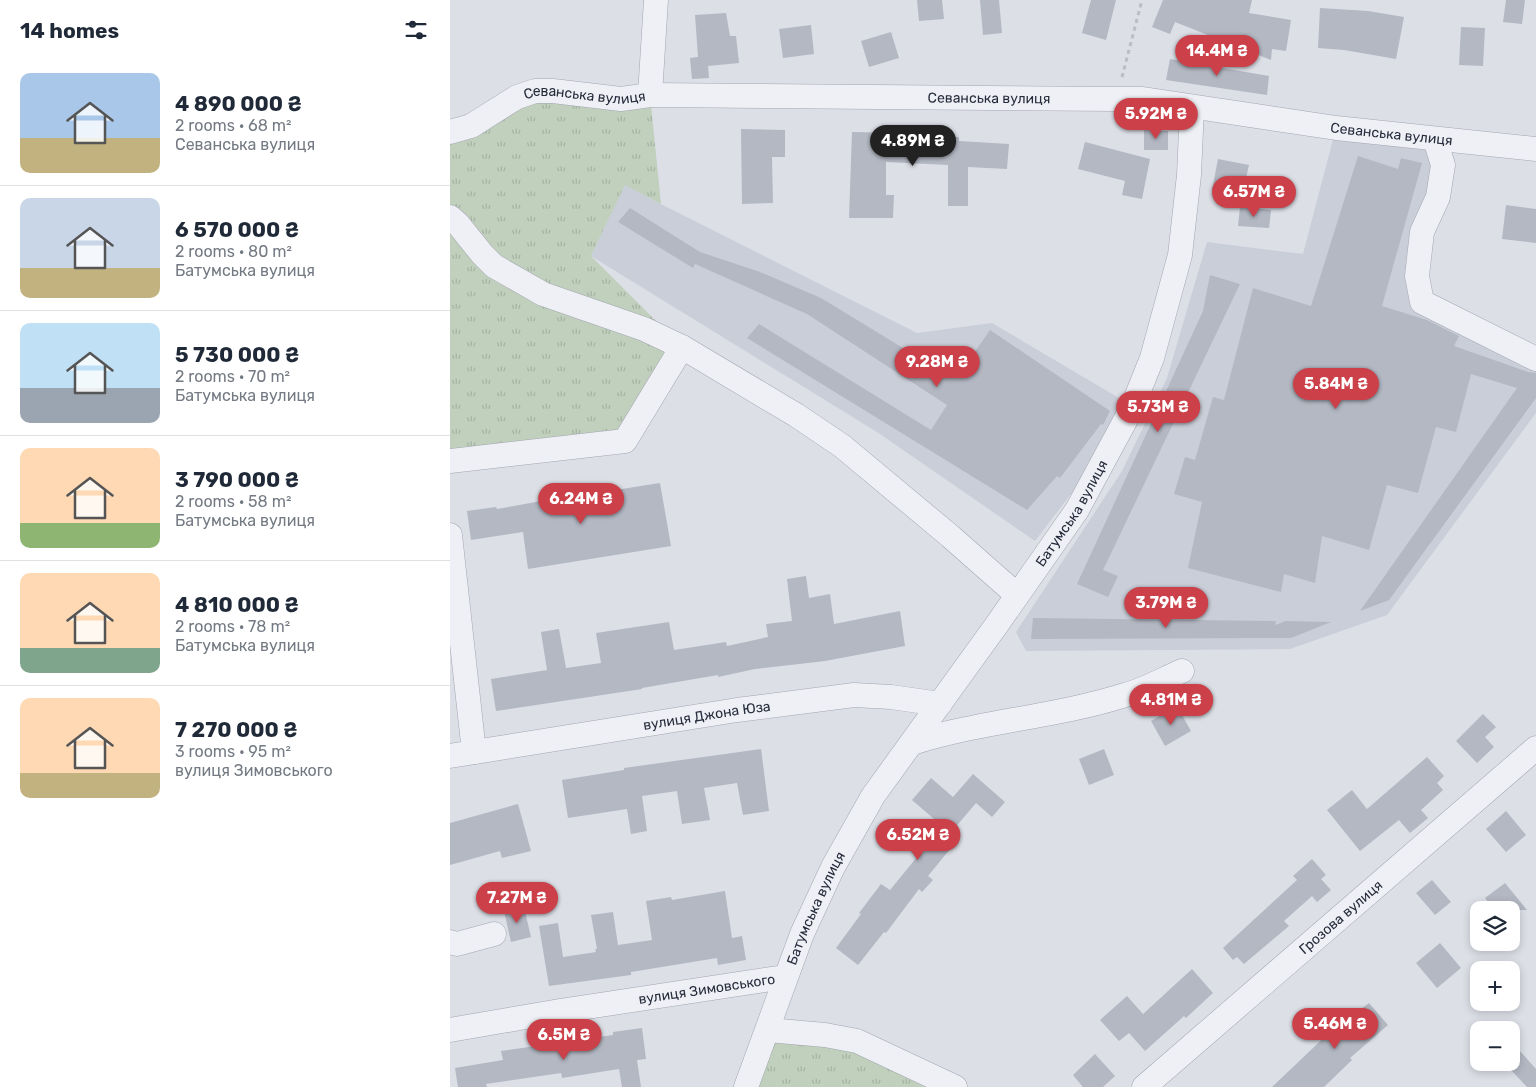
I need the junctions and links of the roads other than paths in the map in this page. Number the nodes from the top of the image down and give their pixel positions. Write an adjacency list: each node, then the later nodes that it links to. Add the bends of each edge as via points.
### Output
1 (656, 0): 2 (street)
2 (650, 95): 3 (street, Севанська вулиця, via 1116,99); 4 (street, Севанська вулиця, via 621,99 535,91 517,97 471,126)
3 (1192, 108): 5 (street, Севанська вулиця); 12 (street, Батумська вулиця, via 1180,255 1152,358 1132,408 1077,510)
4 (450, 132)
5 (1435, 139): 6 (street, Севанська вулиця); 9 (street, via 1443,165 1438,197 1422,232 1417,276 1422,302)
6 (1536, 149)
7 (450, 217): 8 (street, via 494,266 543,294 644,329)
8 (682, 346): 10 (street, via 625,441); 12 (street, via 796,414 842,446)
9 (1536, 359)
10 (450, 461)
11 (450, 535): 17 (street)
12 (1017, 595): 14 (street, Батумська вулиця)
13 (1182, 672): 15 (street, via 1126,695)
14 (940, 704): 15 (street, Батумська вулиця); 17 (street, вулиця Джона Юза, via 891,696 854,695 737,710)
15 (912, 743): 21 (street, Батумська вулиця, via 873,796 833,867)
16 (1536, 748): 26 (street, Грозова вулиця)
17 (474, 752): 18 (street, вулиця Джона Юза)
18 (450, 756)
19 (494, 934): 20 (street, via 457,944)
20 (450, 942)
21 (785, 977): 22 (street, вулиця Зимовського); 23 (street, Батумська вулиця)
22 (450, 1030)
23 (768, 1030): 24 (street, Батумська вулиця); 25 (street, via 857,1041)
24 (746, 1087)
25 (955, 1087)
26 (1144, 1087)

